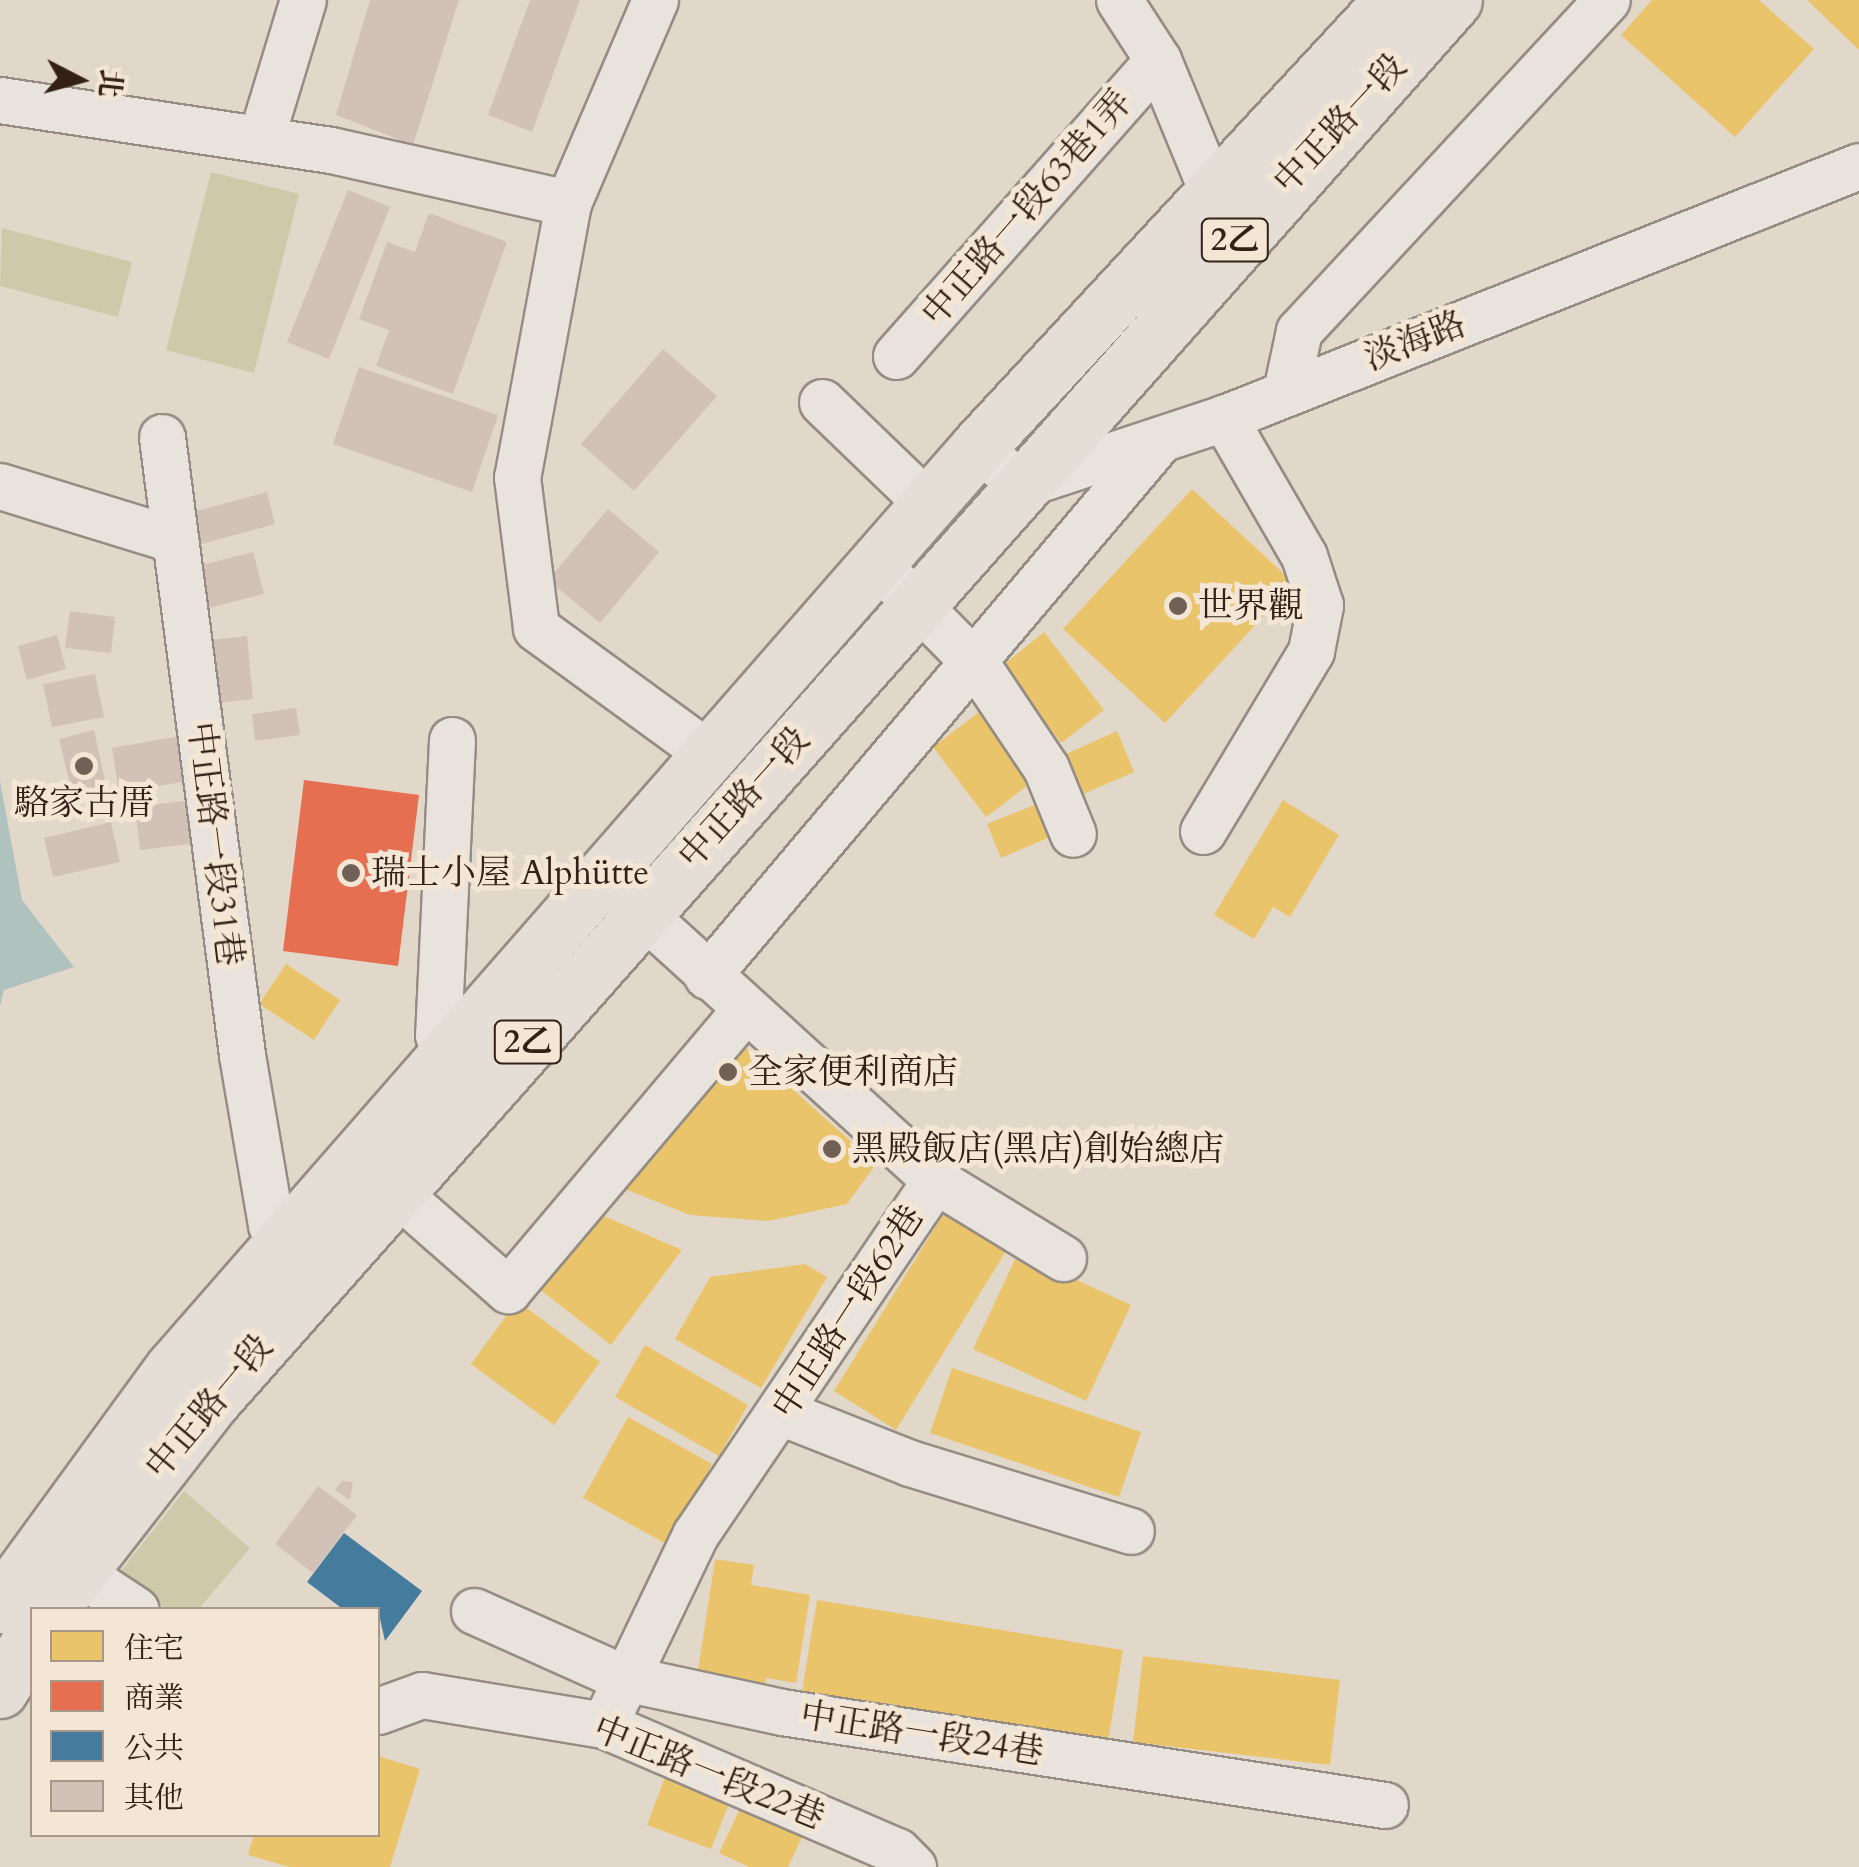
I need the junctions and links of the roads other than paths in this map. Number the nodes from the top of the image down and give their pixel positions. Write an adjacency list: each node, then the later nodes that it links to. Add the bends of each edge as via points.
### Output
1 (303, 0): 9 (street)
2 (655, 0): 11 (street)
3 (1118, 0): 7 (street)
4 (1392, 0): 12 (main road, 中正路一段 / 2乙)
5 (1454, 0): 12 (main road, 中正路一段 / 2乙)
6 (1606, 0): 14 (street, via 1299,330)
7 (1158, 60): 12 (street, via 1173,114); 13 (street, 中正路一段63巷1弄)
8 (0, 100): 9 (street)
9 (261, 138): 11 (street)
10 (1859, 166): 14 (street, 淡海路)
11 (568, 203): 28 (street, via 517,478 536,628)
12 (1236, 205): 19 (main road, 中正路一段 / 2乙); 20 (main road, 中正路一段 / 2乙)
13 (896, 356)
14 (1286, 391): 16 (street, 淡海路)
15 (822, 402): 22 (street)
16 (1224, 418): 18 (street, 淡海路); 29 (street, via 1304,556 1320,605 1311,651)
17 (162, 437): 23 (street, 中正路一段31巷)
18 (1160, 440): 20 (street, 淡海路); 26 (street)
19 (978, 447): 20 (street); 22 (main road, 中正路一段 / 2乙)
20 (1021, 485): 25 (main road, 中正路一段 / 2乙)
21 (0, 486): 23 (street)
22 (928, 504): 24 (main road, 中正路一段 / 2乙)
23 (175, 540): 37 (street, 中正路一段31巷, via 242,1055 271,1225)
24 (876, 563): 25 (street); 28 (main road, 中正路一段 / 2乙)
25 (916, 603): 26 (street); 31 (main road, 中正路一段 / 2乙)
26 (977, 664): 30 (street, via 1046,768); 32 (street)
27 (452, 740): 34 (street, via 438,1035)
28 (713, 757): 31 (main road, 中正路一段 / 2乙)
29 (1203, 830)
30 (1073, 834)
31 (624, 897): 32 (street, 中正路一段62巷); 34 (main road, 中正路一段 / 2乙); 36 (main road, 中正路一段 / 2乙)
32 (707, 976): 33 (street, 中正路一段62巷)
33 (745, 1010): 35 (street, 中正路一段62巷); 36 (street, via 508,1290)
34 (456, 1054): 37 (main road, 中正路一段 / 2乙)
35 (935, 1180): 38 (street); 39 (street, 中正路一段62巷)
36 (396, 1192): 41 (main road, 中正路一段 / 2乙)
37 (287, 1245): 42 (main road, 中正路一段 / 2乙, via 173,1368 40,1539)
38 (1063, 1258)
39 (784, 1413): 40 (street, via 910,1463); 46 (street, 中正路一段62巷, via 695,1535)
40 (1131, 1532)
41 (62, 1589): 43 (street)
42 (0, 1606)
43 (125, 1607)
44 (474, 1611): 46 (street, 中正路一段24巷)
45 (30, 1639): 47 (main road)
46 (624, 1678): 49 (street, 中正路一段62巷); 50 (street, 中正路一段24巷, via 782,1712)
47 (0, 1690)
48 (380, 1710): 49 (street, 中正路一段22巷, via 422,1695)
49 (604, 1725): 51 (street, 中正路一段22巷, via 897,1851)
50 (1385, 1805)
51 (913, 1867)

